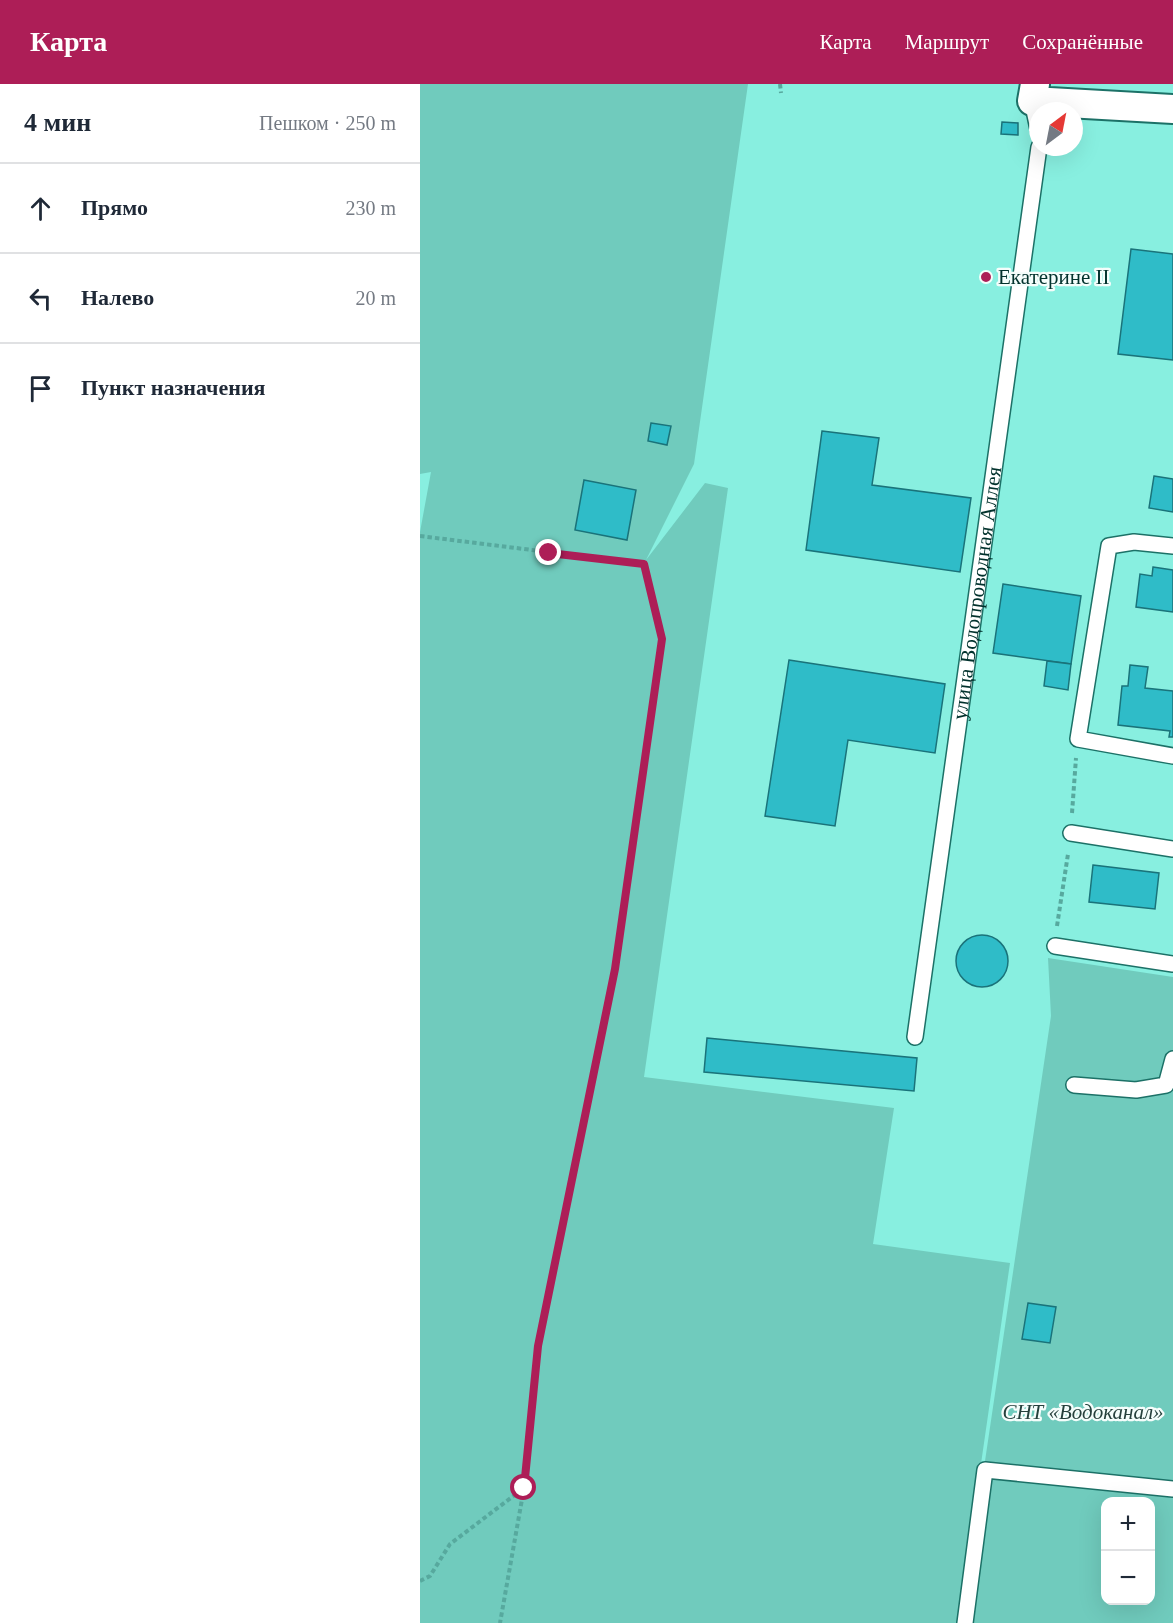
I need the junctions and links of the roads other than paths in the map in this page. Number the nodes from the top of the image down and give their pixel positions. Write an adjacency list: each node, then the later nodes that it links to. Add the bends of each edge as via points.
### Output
1 (1034, 93): 2 (street)
2 (1173, 109)
3 (1038, 156): 10 (lane, улица Водопроводная Аллея)
4 (1173, 546): 5 (lane, via 1134,542 1109,546 1078,739)
5 (1173, 756)
6 (1071, 833): 7 (lane)
7 (1173, 849)
8 (1054, 946): 9 (lane)
9 (1173, 964)
10 (915, 1037)
11 (1173, 1059): 12 (lane, via 1166,1085 1136,1090)
12 (1074, 1085)
13 (1173, 1489): 14 (lane, via 986,1470)
14 (965, 1623)

